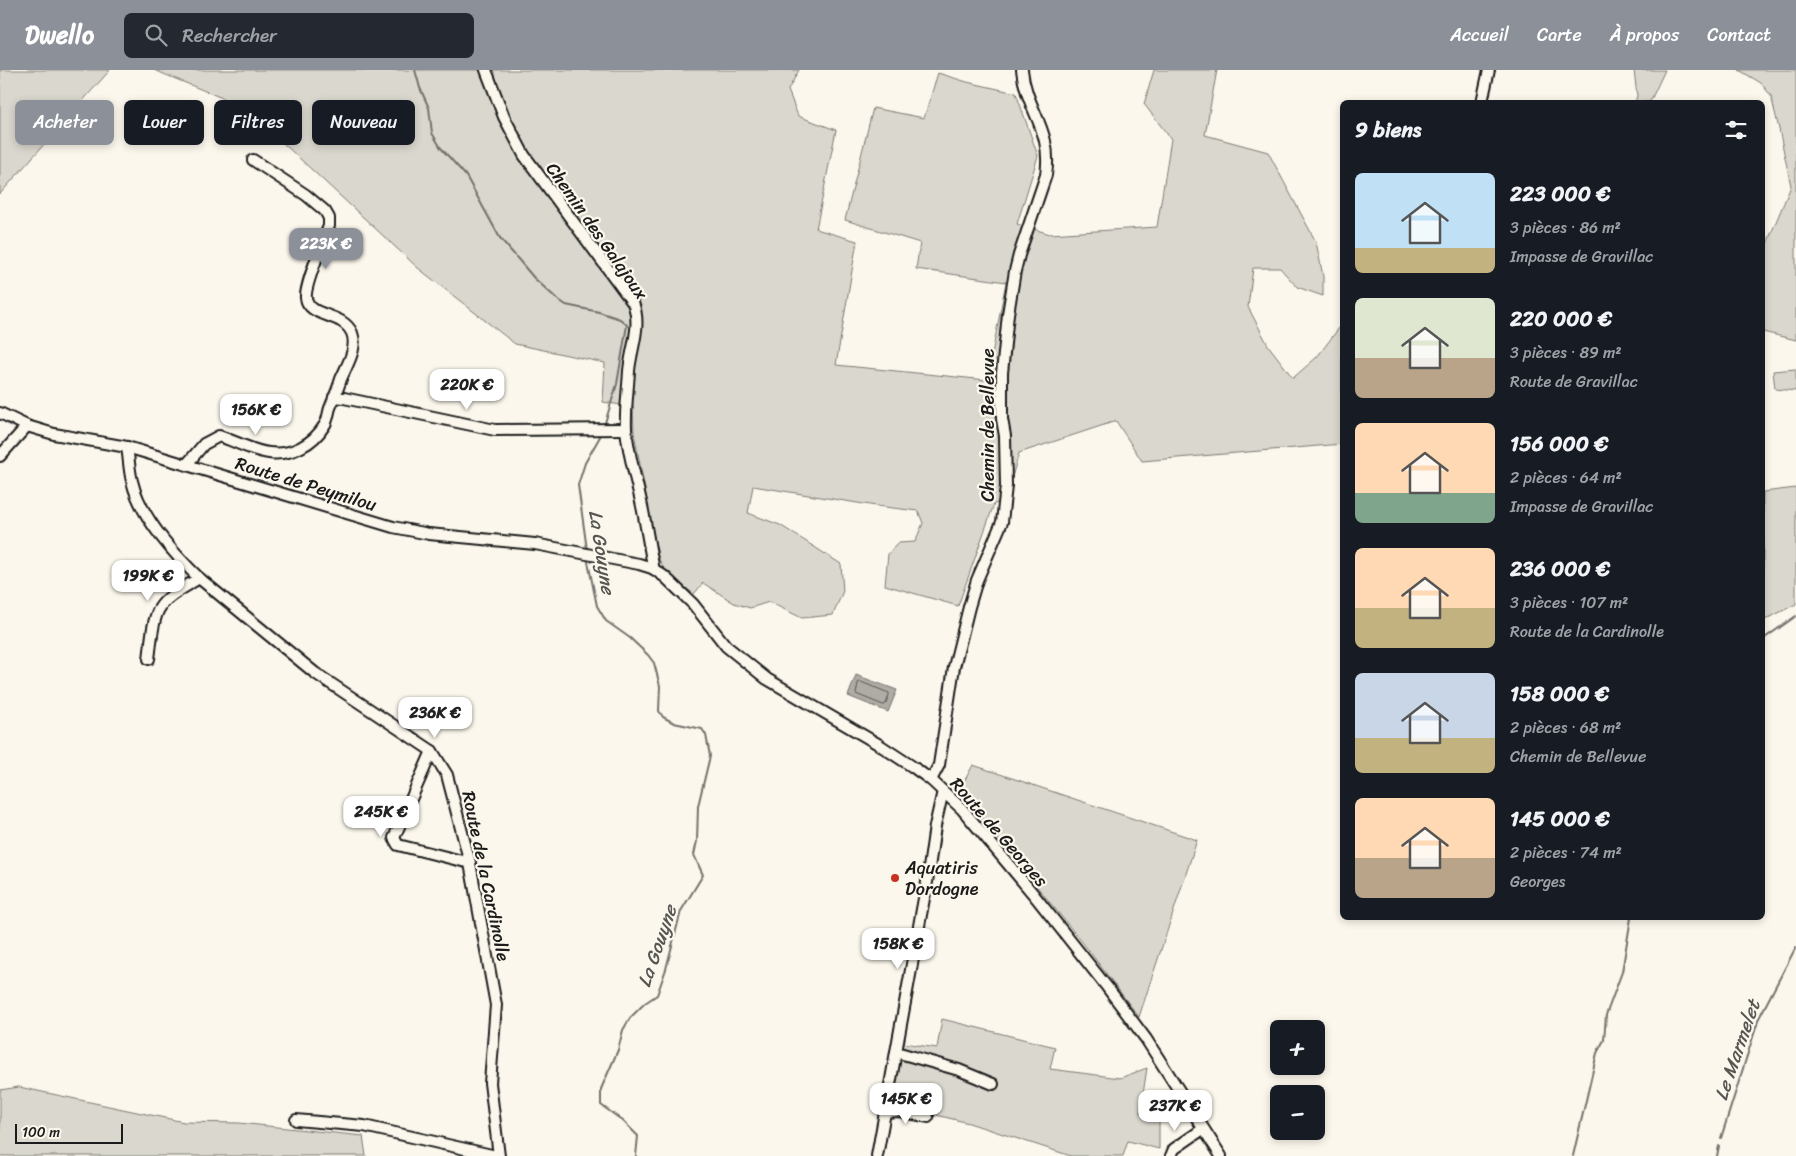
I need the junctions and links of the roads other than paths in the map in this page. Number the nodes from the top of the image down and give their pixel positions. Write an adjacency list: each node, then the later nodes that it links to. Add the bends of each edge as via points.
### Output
1 (486, 70): 9 (street, Chemin des Galajoux, via 504,117 524,155 636,310)
2 (1022, 70): 18 (street, Chemin de Bellevue, via 1046,140 1048,162 1014,270 1007,322 1002,391 1006,459 1004,510 999,530 976,580 966,615 954,667 939,765)
3 (1489, 70): 4 (street)
4 (1482, 100)
5 (253, 160): 6 (street, via 306,195 329,218 305,296 313,310 339,320 353,336 354,346)
6 (334, 397): 9 (street, via 495,430); 12 (street, via 325,425 306,446 270,453 219,436 204,444)
7 (0, 413): 8 (street, Route de Peymilou)
8 (27, 426): 10 (street, Route de Peymilou, via 54,434); 11 (street)
9 (626, 429): 14 (street, Chemin des Galajoux)
10 (128, 446): 12 (street, Route de Peymilou); 15 (street, Route de la Cardinolle, via 132,481 142,509)
11 (0, 456)
12 (187, 464): 13 (street, Route de Peymilou, via 392,527)
13 (579, 552): 14 (street, Route de Georges)
14 (652, 568): 18 (street, Route de Georges, via 692,604 726,646 767,679 878,744)
15 (199, 578): 16 (street, via 167,598 160,607); 17 (street, Route de la Cardinolle, via 316,673)
16 (149, 659)
17 (432, 752): 20 (street, Route de la Cardinolle, via 447,774); 20 (street, via 394,838 398,845)
18 (931, 780): 19 (street, Route de Georges)
19 (943, 791): 21 (street); 26 (street, Route de Georges, via 962,808 1107,987 1146,1039)
20 (470, 863): 27 (street, Route de la Cardinolle, via 496,1005 490,1082)
21 (896, 1052): 22 (street, via 959,1070); 23 (street)
22 (993, 1084)
23 (885, 1112): 24 (street); 28 (street)
24 (928, 1116)
25 (296, 1120): 27 (street, via 364,1126)
26 (1203, 1129): 29 (street, via 1174,1149); 30 (street, Route de Georges)
27 (498, 1156)
28 (876, 1156)
29 (1171, 1156)
30 (1221, 1156)

